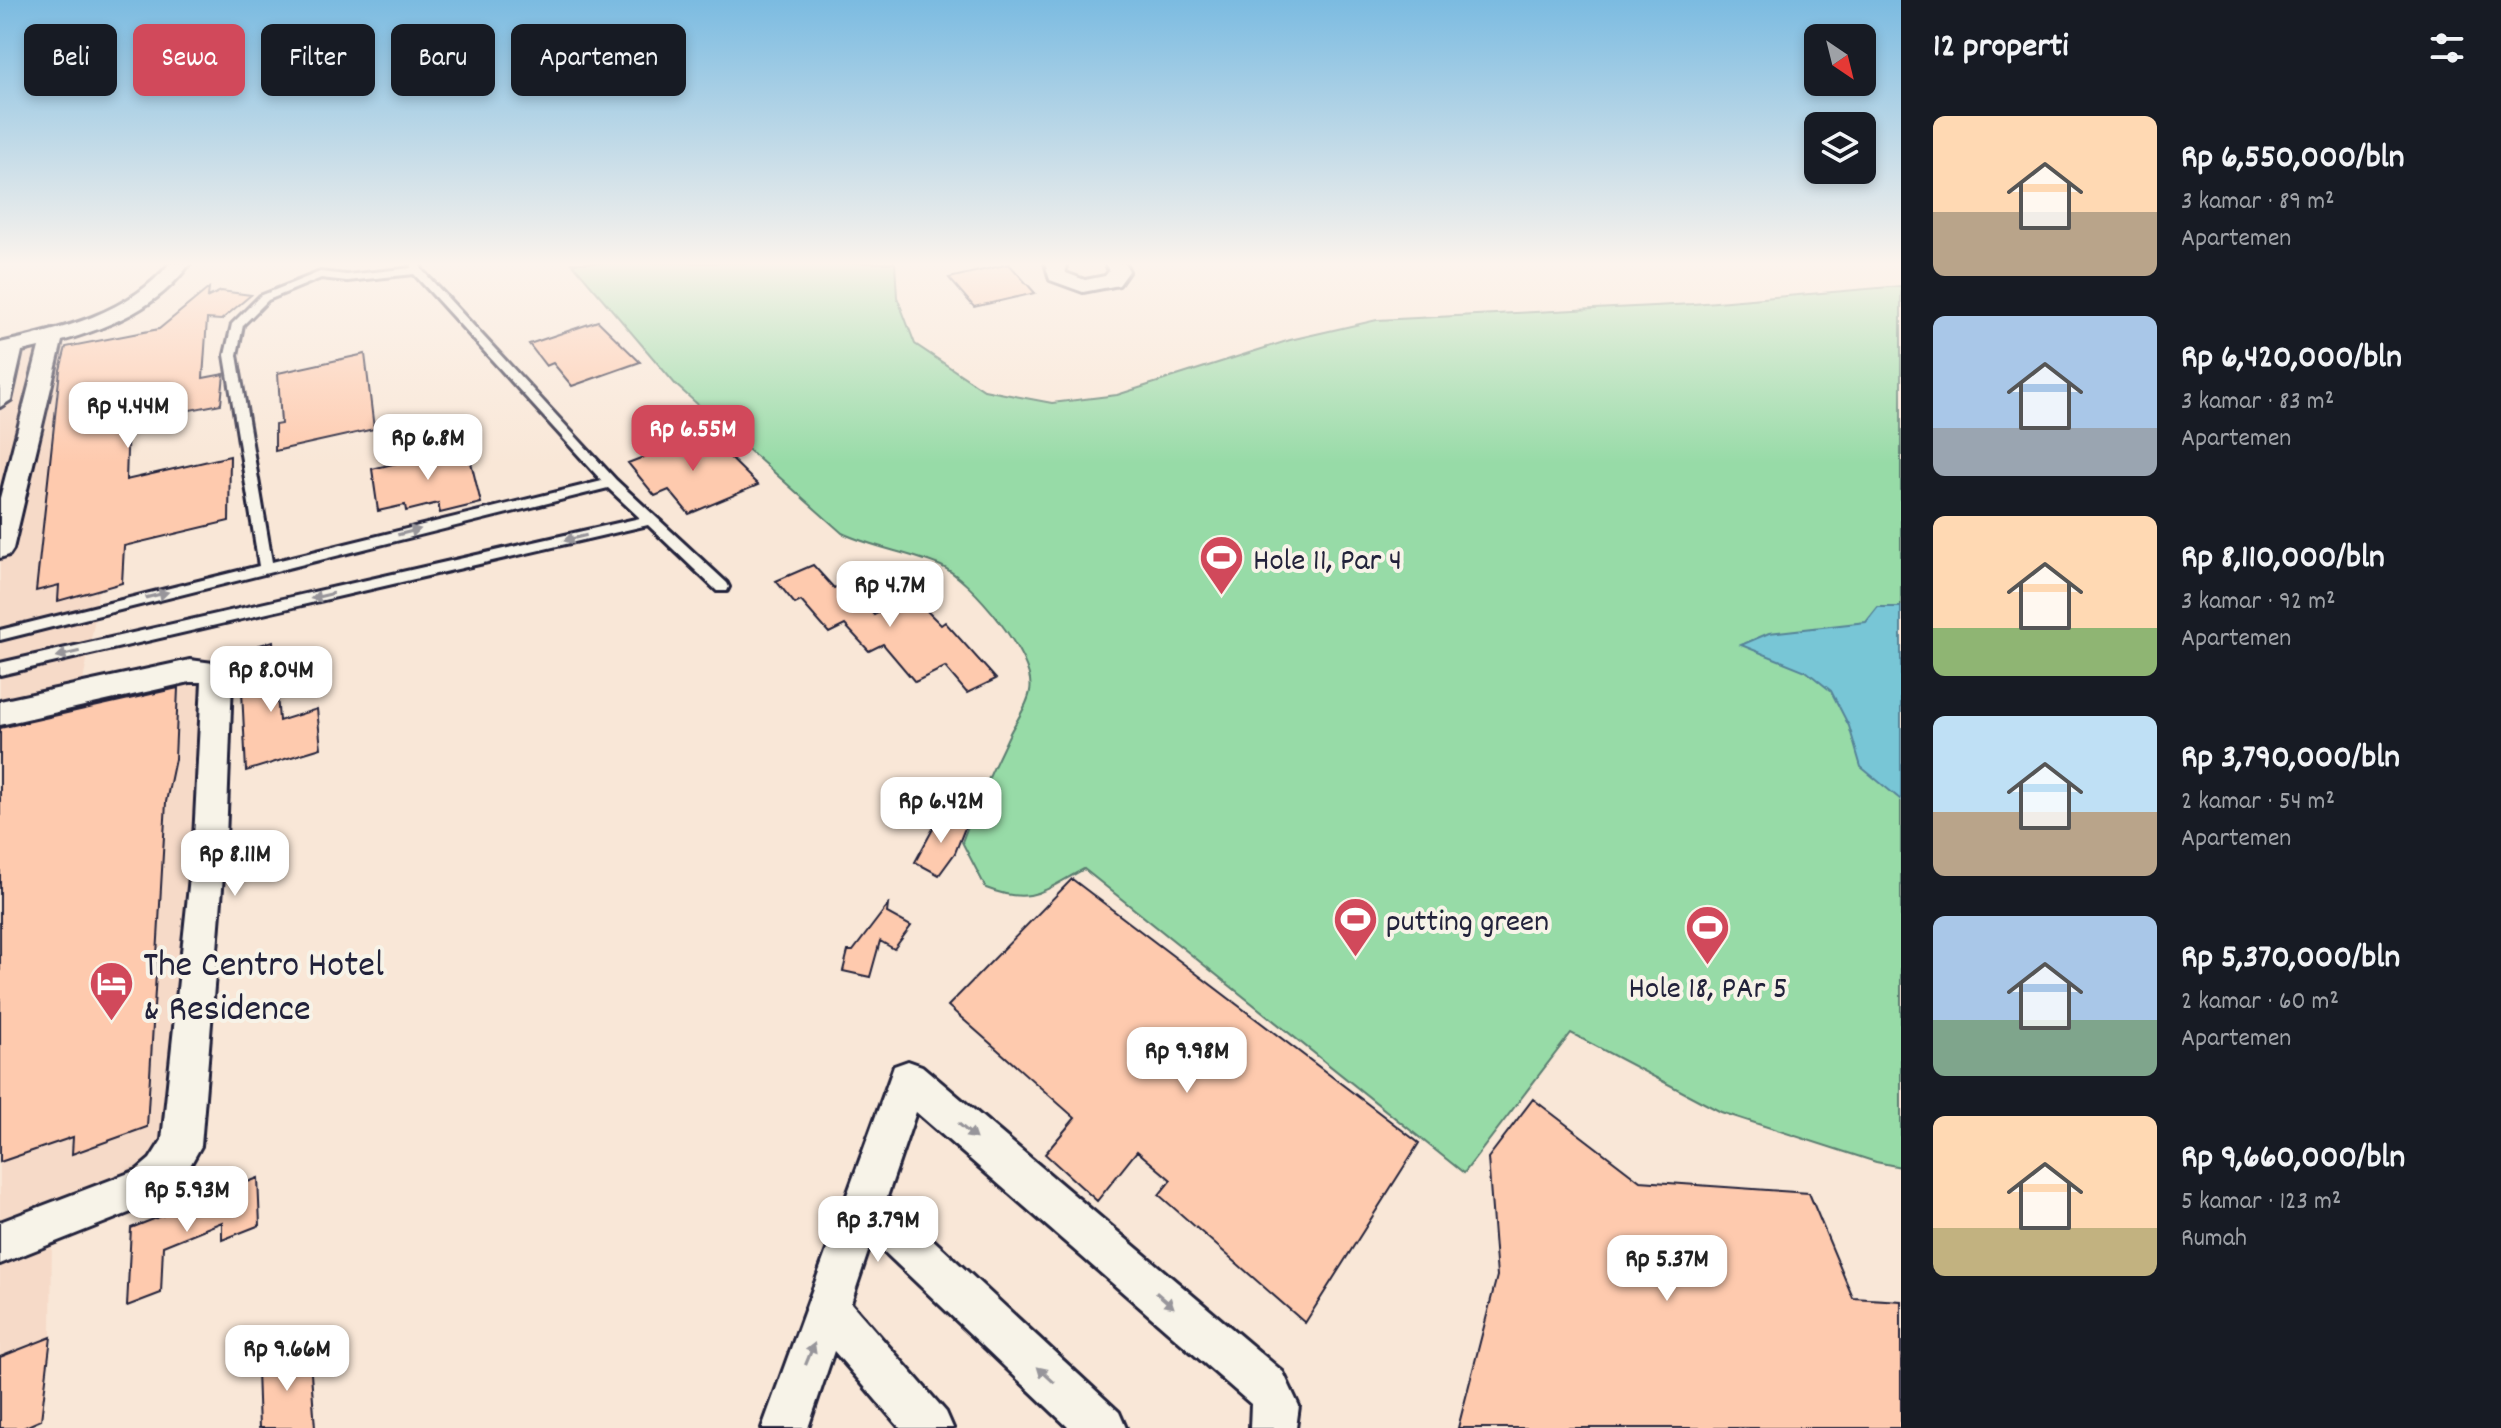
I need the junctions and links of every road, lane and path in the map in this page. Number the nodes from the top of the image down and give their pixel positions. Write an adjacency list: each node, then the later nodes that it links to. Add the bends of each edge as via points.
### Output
1 (70, 330): 4 (street)
2 (237, 330): 10 (lane, via 231,355)
3 (473, 330): 7 (lane)
4 (52, 337): 5 (street); 9 (street)
5 (6, 348): 6 (street)
6 (0, 400)
7 (611, 483): 8 (lane); 10 (lane, one-way to 7)
8 (651, 520): 11 (lane); 13 (lane, one-way to 13)
9 (0, 549)
10 (266, 567): 12 (lane, one-way to 10)
11 (722, 587)
12 (0, 635)
13 (0, 669)
14 (0, 713): 16 (street, via 190,671 211,672 217,680 210,839 181,1146 150,1185)
15 (863, 1203): 17 (street); 20 (street, one-way to 15); 21 (street, one-way to 21, via 908,1080 1267,1388 1276,1406)
16 (0, 1243)
17 (828, 1310): 18 (street, one-way to 17); 19 (street)
18 (785, 1428)
19 (930, 1428)
20 (1103, 1428)
21 (1273, 1428)

